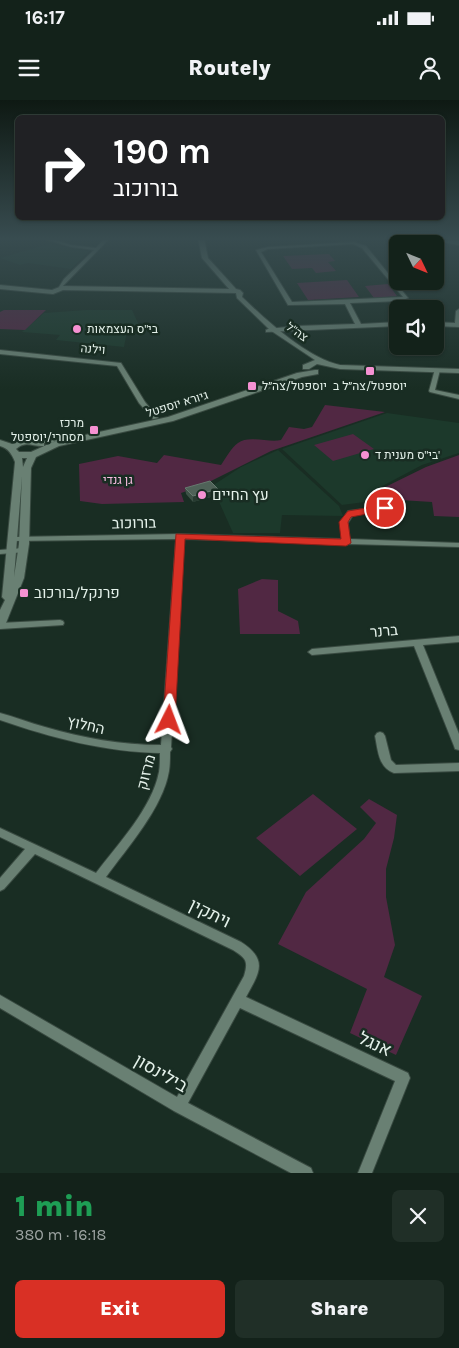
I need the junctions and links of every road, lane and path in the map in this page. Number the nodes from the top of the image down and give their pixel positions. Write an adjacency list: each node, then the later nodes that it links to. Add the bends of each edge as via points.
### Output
1 (35, 288): 8 (street)
2 (61, 288): 8 (street)
3 (63, 288): 9 (street)
4 (227, 288): 9 (street, צה"ל)
5 (227, 288): 9 (street, צה"ל)
6 (280, 288): 10 (street, via 290,304)
7 (398, 288): 10 (street, via 406,298)
8 (50, 289): 9 (street)
9 (231, 293): 16 (street, צה"ל)
10 (347, 303): 15 (street)
11 (459, 311): 14 (street)
12 (389, 324): 15 (street)
13 (444, 324): 14 (street)
14 (458, 325)
15 (359, 326): 16 (street)
16 (271, 331): 18 (street, צה"ל); 19 (street, צה"ל, via 303,356 308,361)
17 (0, 352): 25 (street, וילנה, via 119,364)
18 (326, 363): 19 (street, גיורא יוספטל); 20 (street, גיורא יוספטל); 23 (street, via 330,368)
19 (306, 366): 23 (street, צה"ל); 25 (street, גיורא יוספטל)
20 (373, 368): 21 (street, גיורא יוספטל); 23 (street, גיורא יוספטל)
21 (437, 370): 22 (street, גיורא יוספטל); 24 (street, via 432,391)
22 (459, 371)
23 (319, 372): 30 (street, גיורא יוספטל, via 300,375 170,419 56,444)
24 (459, 397)
25 (155, 418): 28 (street, גיורא יוספטל)
26 (0, 438): 27 (street, גיורא יוספטל)
27 (21, 442): 28 (street, גיורא יוספטל); 31 (street)
28 (36, 442): 30 (street, via 42,444)
29 (0, 443): 31 (street)
30 (43, 450): 32 (street, גיורא יוספטל)
31 (14, 452): 32 (street); 36 (street, via 19,462)
32 (32, 456): 35 (street, via 27,468)
33 (385, 508): 37 (street, via 351,513 344,522)
34 (180, 536): 35 (street, בורוכוב); 37 (street, בורוכוב); 51 (street, מרזוק)
35 (24, 538): 36 (street, בורוכוב); 39 (street)
36 (14, 539): 40 (street)
37 (346, 543): 38 (street, בורוכוב)
38 (459, 545)
39 (23, 550): 40 (street); 42 (street, via 19,578)
40 (12, 551): 41 (street); 42 (street)
41 (0, 552)
42 (6, 604): 44 (street)
43 (60, 623): 44 (street)
44 (0, 625)
45 (459, 639): 46 (street, ברנר)
46 (417, 642): 47 (street, ברנר); 50 (street)
47 (312, 652)
48 (0, 716): 51 (street, החלוץ, via 82,741 128,748)
49 (380, 736): 52 (street, via 386,762 394,769)
50 (459, 746)
51 (167, 749): 55 (street, מרזוק, via 160,787 152,803)
52 (459, 767)
53 (0, 832): 54 (street, ויתקין)
54 (33, 848): 55 (street, ויתקין); 56 (street)
55 (98, 879): 57 (street, ויתקין, via 251,955 254,965)
56 (0, 886)
57 (238, 1000): 59 (street, ויתקין); 61 (street, אנגל, via 403,1078)
58 (0, 1001): 59 (street, בילינסון)
59 (179, 1106): 60 (street, בילינסון)
60 (306, 1173)
61 (365, 1173)

